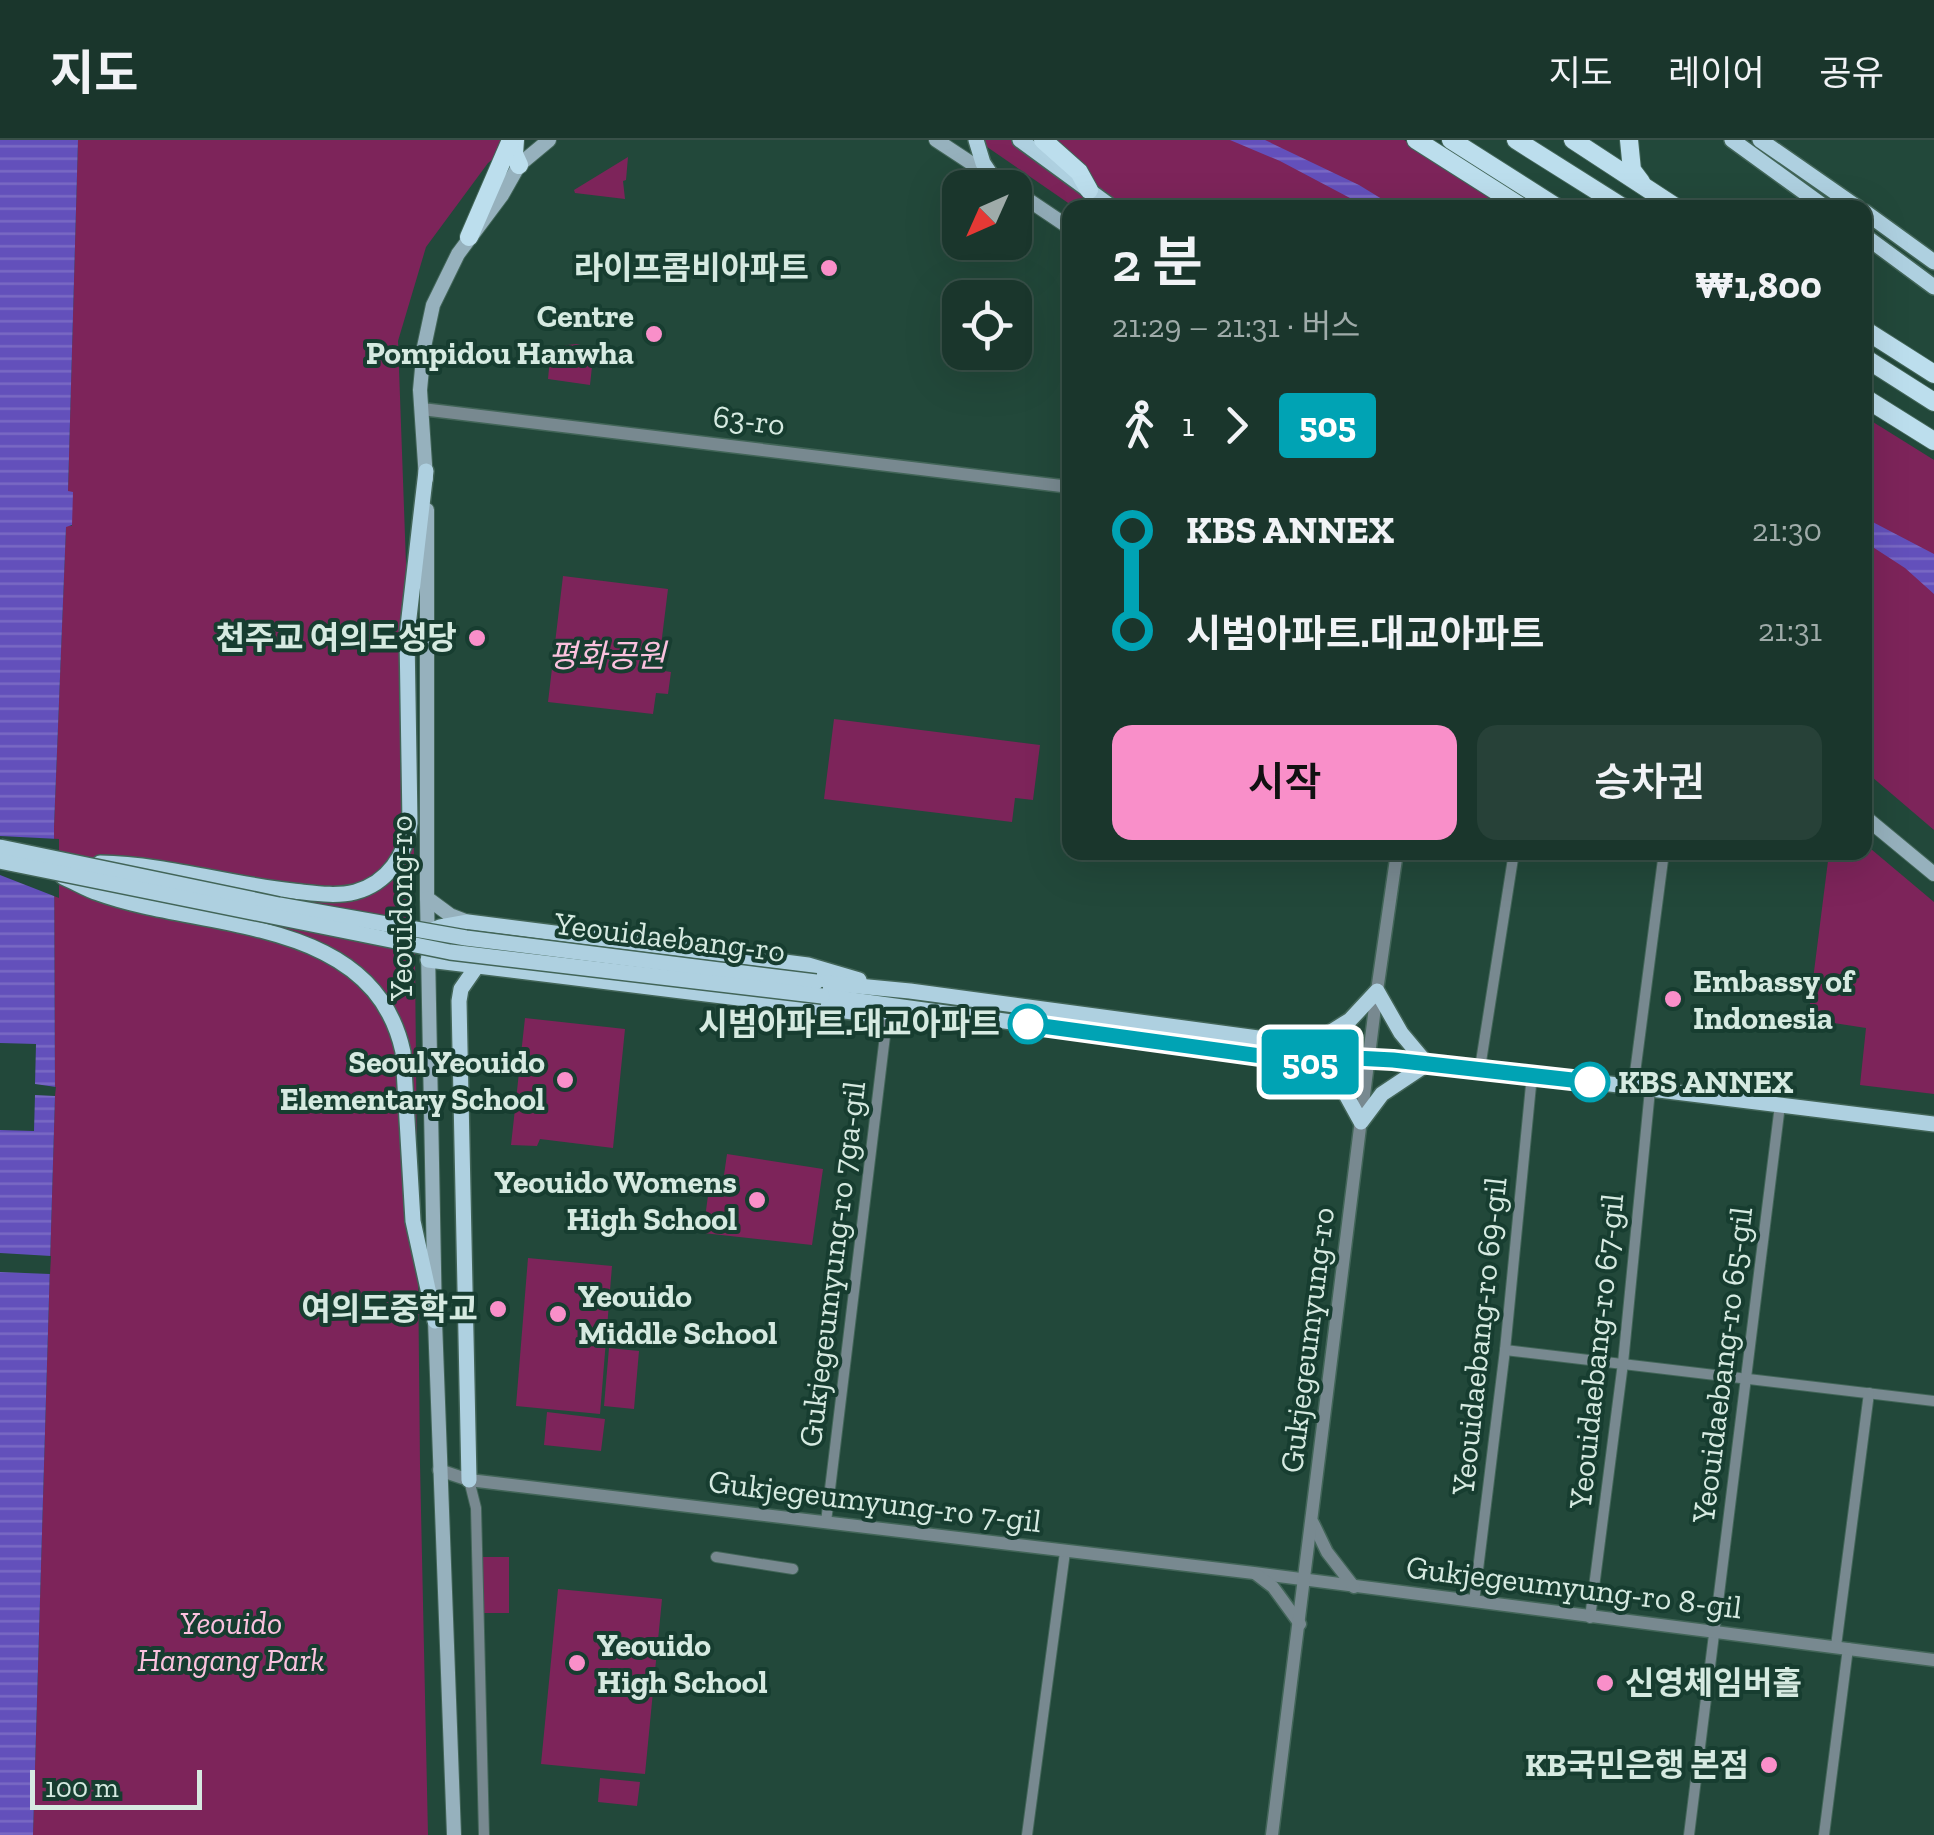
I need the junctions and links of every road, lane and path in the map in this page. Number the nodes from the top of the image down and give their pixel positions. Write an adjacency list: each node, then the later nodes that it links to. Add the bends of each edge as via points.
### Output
1 (513, 140): 16 (highway); 33 (highway)
2 (549, 140): 16 (main road, Yeouidong-ro)
3 (936, 140): 17 (main road)
4 (976, 140): 18 (main road)
5 (986, 140): 19 (main road)
6 (1020, 140): 22 (main road)
7 (1043, 140): 22 (highway)
8 (1416, 140): 24 (highway)
9 (1451, 140): 25 (highway)
10 (1516, 140): 26 (highway)
11 (1573, 140): 21 (highway)
12 (1629, 140): 21 (highway, via 1632,170)
13 (1732, 140): 28 (main road)
14 (1760, 140): 20 (main road)
15 (1772, 140): 20 (main road)
16 (519, 165): 33 (main road, Yeouidong-ro)
17 (983, 170)
18 (987, 170)
19 (988, 170)
20 (1811, 174): 29 (main road)
21 (1645, 186): 27 (highway)
22 (1089, 190): 23 (main road)
23 (1102, 200)
24 (1510, 200)
25 (1545, 200)
26 (1611, 200)
27 (1665, 200)
28 (1815, 200)
29 (1847, 200)
30 (1032, 203): 32 (main road)
31 (1872, 217): 35 (main road)
32 (1062, 223)
33 (469, 237): 42 (main road, Yeouidong-ro, via 428,323)
34 (1872, 241): 36 (main road)
35 (1934, 262)
36 (1934, 287)
37 (1872, 334): 39 (highway)
38 (1872, 362): 41 (highway)
39 (1934, 374)
40 (1872, 402): 43 (highway)
41 (1934, 402)
42 (422, 409): 44 (main road, Yeouidong-ro); 45 (street, 63-ro)
43 (1934, 441)
44 (426, 471): 52 (main road, bridge, via 407,635 408,837 393,867 370,886 336,895 136,864); 55 (main road, Yeouidong-ro)
45 (1062, 486)
46 (1872, 823): 53 (main road)
47 (0, 847): 52 (main road, Yeouidaebang-ro, bridge)
48 (1396, 860): 62 (street, Gukjegeumyung-ro)
49 (1513, 860): 70 (street)
50 (1663, 860): 72 (street, Yeouidaebang-ro 67-gil)
51 (0, 861): 54 (main road, bridge)
52 (76, 863): 60 (main road, Yeouidaebang-ro, bridge, via 466,938)
53 (1934, 874)
54 (60, 875): 60 (main road, bridge, via 450,952); 76 (main road, via 99,894 296,940 350,967 378,994 401,1042 413,1222)
55 (427, 898): 56 (main road); 57 (main road, Yeouidong-ro)
56 (468, 922): 57 (main road); 61 (main road, via 808,965)
57 (428, 932): 58 (main road, Yeouidong-ro)
58 (428, 960): 59 (main road); 76 (main road, Yeouidong-ro)
59 (476, 966): 64 (main road); 83 (main road, via 458,1000)
60 (819, 989): 61 (main road, Yeouidaebang-ro); 63 (main road, Yeouidaebang-ro)
61 (896, 991): 65 (main road, Yeouidaebang-ro)
62 (1377, 991): 65 (main road, via 1350,1020); 67 (street, Gukjegeumyung-ro); 69 (main road)
63 (914, 1007): 64 (main road); 68 (main road, Yeouidaebang-ro)
64 (888, 1012): 84 (street, Gukjegeumyung-ro 7ga-gil)
65 (1310, 1045): 66 (main road, Yeouidaebang-ro)
66 (1336, 1057): 67 (main road, Yeouidaebang-ro); 68 (main road, Yeouidaebang-ro)
67 (1368, 1059): 69 (main road, Yeouidaebang-ro); 74 (street, Gukjegeumyung-ro)
68 (1319, 1064): 74 (main road, via 1339,1082)
69 (1427, 1064): 70 (main road, Yeouidaebang-ro); 74 (main road, via 1382,1094)
70 (1480, 1068): 71 (main road, Yeouidaebang-ro)
71 (1532, 1075): 72 (main road, Yeouidaebang-ro); 77 (street, Yeouidaebang-ro 69-gil)
72 (1641, 1088): 73 (main road, Yeouidaebang-ro); 78 (street, Yeouidaebang-ro 67-gil)
73 (1780, 1105): 75 (main road, Yeouidaebang-ro); 79 (street, Yeouidaebang-ro 65-gil)
74 (1361, 1122): 85 (street, Gukjegeumyung-ro)
75 (1934, 1124)
76 (435, 1321): 82 (main road, Yeouidong-ro)
77 (1505, 1350): 78 (street); 92 (street, Yeouidaebang-ro 69-gil)
78 (1623, 1363): 79 (street); 93 (street, Yeouidaebang-ro 67-gil)
79 (1745, 1378): 80 (street); 95 (street, Yeouidaebang-ro 65-gil)
80 (1869, 1393): 81 (street); 96 (street)
81 (1934, 1401)
82 (439, 1470): 83 (street, Gukjegeumyung-ro 7-gil); 98 (main road, Yeouidong-ro)
83 (469, 1480): 84 (street, Gukjegeumyung-ro 7-gil); 99 (street, via 476,1508)
84 (826, 1522): 86 (street, Gukjegeumyung-ro 7-gil)
85 (1312, 1524): 90 (street, Gukjegeumyung-ro); 91 (street)
86 (1065, 1552): 89 (street, Gukjegeumyung-ro 7-gil); 100 (street)
87 (716, 1557): 88 (street)
88 (793, 1569)
89 (1254, 1573): 90 (street, Gukjegeumyung-ro 7-gil); 94 (street, via 1273,1586)
90 (1306, 1581): 91 (street, Gukjegeumyung-ro 8-gil); 94 (street, Gukjegeumyung-ro)
91 (1354, 1588): 92 (street, Gukjegeumyung-ro 8-gil)
92 (1474, 1602): 93 (street, Gukjegeumyung-ro 8-gil)
93 (1590, 1618): 95 (street, Gukjegeumyung-ro 8-gil)
94 (1300, 1624): 101 (street, Gukjegeumyung-ro)
95 (1714, 1632): 96 (street, Gukjegeumyung-ro 8-gil); 102 (street, Yeouidaebang-ro 65-gil)
96 (1842, 1647): 97 (street, Gukjegeumyung-ro 8-gil); 103 (street)
97 (1934, 1660)
98 (454, 1835)
99 (484, 1835)
100 (1027, 1835)
101 (1272, 1835)
102 (1689, 1835)
103 (1824, 1835)

